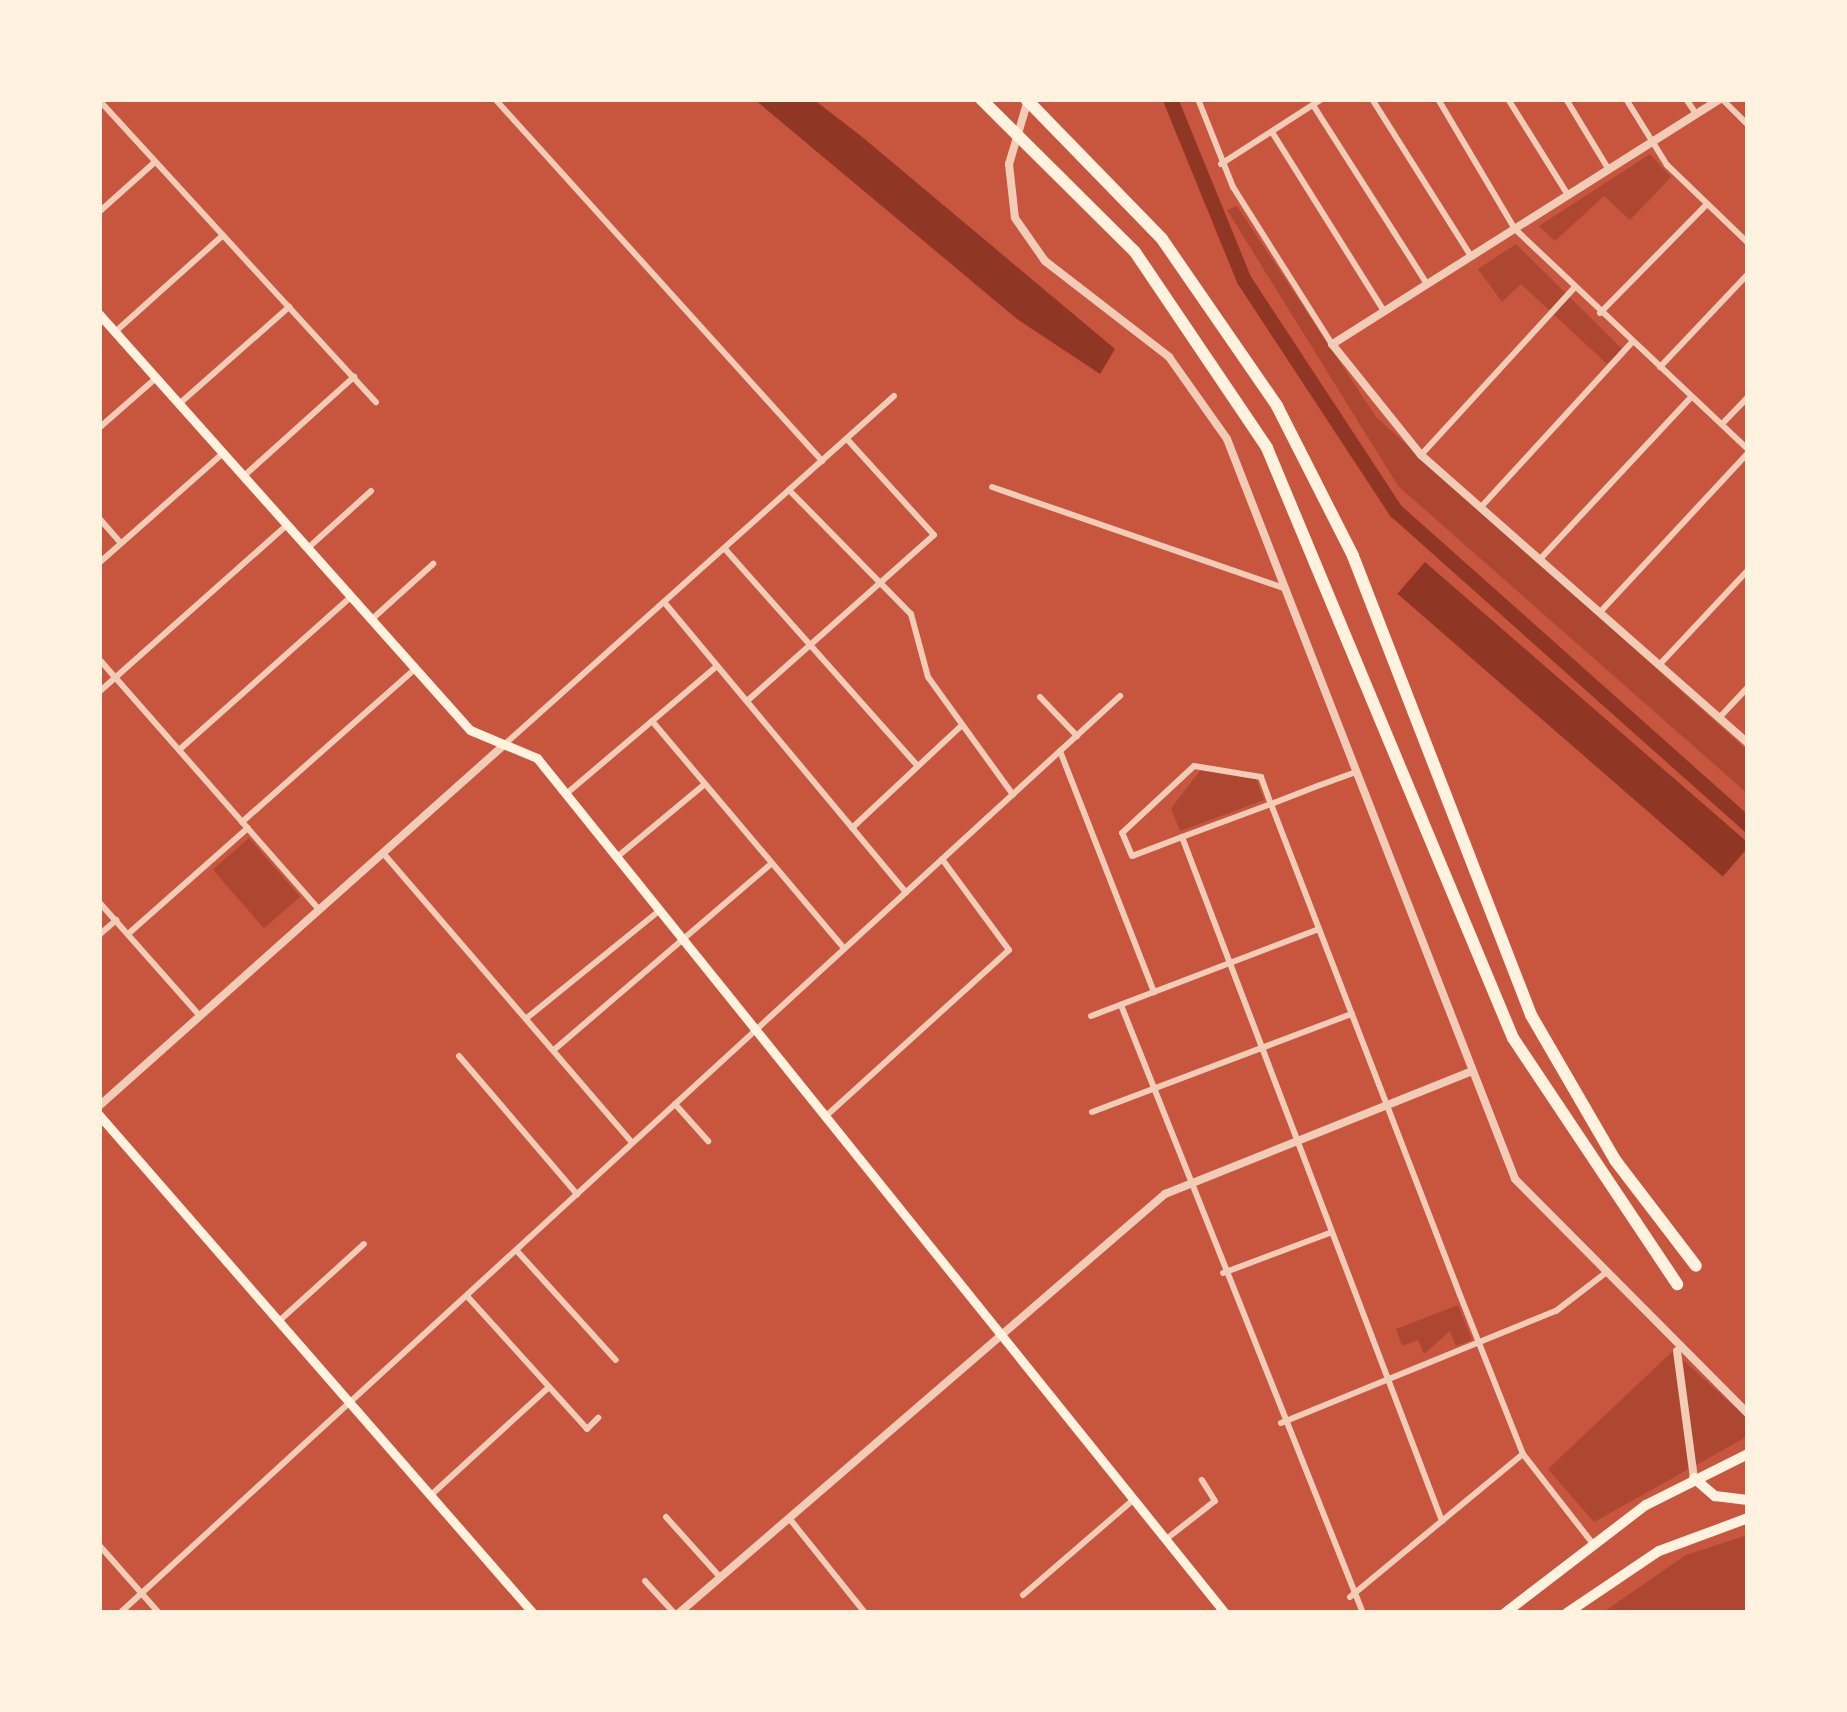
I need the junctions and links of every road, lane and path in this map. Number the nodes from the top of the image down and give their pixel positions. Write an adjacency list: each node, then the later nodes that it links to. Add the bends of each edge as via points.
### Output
1 (495, 99): 53 (street)
2 (981, 99): 146 (highway, via 1047,158 1158,282 1268,448 1514,1037)
3 (1027, 99): 69 (street, via 1008,178 1020,230 1199,393); 143 (highway, via 1176,256 1277,406 1353,556 1531,1015 1615,1160)
4 (1198, 99): 20 (street)
5 (1322, 99): 14 (street)
6 (1372, 99): 28 (street)
7 (1438, 99): 25 (street)
8 (1508, 99): 22 (street)
9 (1565, 99): 21 (street)
10 (1626, 99): 18 (street)
11 (1686, 99): 15 (street)
12 (1721, 99): 15 (street); 16 (street)
13 (99, 100): 19 (street)
14 (1313, 105): 17 (street); 30 (street)
15 (1696, 114): 18 (street)
16 (1748, 125)
17 (1271, 132): 20 (street); 33 (street)
18 (1652, 142): 21 (street); 23 (street)
19 (155, 161): 24 (street); 26 (street)
20 (1221, 164): 38 (street)
21 (1609, 170): 22 (street)
22 (1568, 195): 25 (street)
23 (1707, 204): 27 (street); 34 (street)
24 (99, 212)
25 (1515, 229): 28 (street); 31 (street)
26 (224, 236): 32 (street); 36 (street)
27 (1748, 243)
28 (1471, 256): 30 (street)
29 (1748, 274): 39 (street)
30 (1427, 284): 33 (street)
31 (1574, 288): 34 (street); 52 (street)
32 (289, 307): 40 (street); 46 (street)
33 (1384, 311): 38 (street)
34 (1600, 313): 37 (street)
35 (99, 314): 36 (main road)
36 (116, 332): 41 (main road)
37 (1632, 342): 39 (street); 58 (street)
38 (1332, 344): 52 (street)
39 (1660, 367): 43 (street)
40 (353, 377): 45 (street); 54 (street)
41 (156, 378): 46 (main road); 48 (street)
42 (894, 396): 49 (street)
43 (1691, 397): 47 (street); 64 (street)
44 (1748, 397): 47 (street)
45 (376, 402)
46 (179, 404): 51 (main road)
47 (1722, 424): 50 (street)
48 (99, 428)
49 (847, 439): 53 (street); 68 (street, via 934,535)
50 (1748, 451): 72 (street)
51 (223, 453): 54 (main road); 61 (street)
52 (1421, 455): 58 (street)
53 (822, 461): 56 (street)
54 (244, 476): 60 (main road)
55 (992, 488): 69 (street)
56 (789, 490): 63 (street); 68 (street)
57 (371, 491): 62 (street)
58 (1480, 507): 64 (street)
59 (99, 518): 61 (street)
60 (287, 525): 62 (main road); 79 (street)
61 (121, 543): 65 (street)
62 (308, 548): 70 (main road)
63 (724, 548): 71 (street); 74 (street)
64 (1542, 557): 72 (street)
65 (99, 563)
66 (434, 564): 73 (street)
67 (1748, 570): 76 (street)
68 (881, 583): 74 (street); 87 (street, via 915,619 928,677)
69 (1287, 587): 94 (street)
70 (351, 597): 73 (main road); 91 (street)
71 (664, 602): 77 (street); 90 (street)
72 (1603, 609): 76 (street)
73 (371, 620): 78 (main road)
74 (810, 645): 84 (street); 93 (street)
75 (99, 659): 79 (street)
76 (1661, 663): 85 (street)
77 (717, 666): 84 (street); 86 (street)
78 (415, 669): 90 (main road, via 474,734); 99 (street)
79 (116, 677): 81 (street); 91 (street)
80 (1748, 687): 85 (street)
81 (99, 692)
82 (1040, 697): 88 (street)
83 (1120, 697): 88 (street)
84 (747, 701): 100 (street)
85 (1719, 718): 89 (street)
86 (652, 721): 95 (street); 96 (street)
87 (962, 725): 93 (street); 97 (street)
88 (1076, 736): 92 (street)
89 (1748, 743)
90 (505, 744): 96 (main road, via 532,753); 102 (street)
91 (179, 750): 99 (street)
92 (1060, 751): 97 (street); 117 (street)
93 (918, 766): 100 (street)
94 (1359, 770): 98 (street); 127 (street)
95 (705, 784): 103 (street); 105 (street)
96 (566, 794): 103 (main road)
97 (1013, 795): 104 (street)
98 (1271, 804): 101 (street); 101 (street, via 1256,772 1195,766 1122,833 1132,856); 111 (street)
99 (245, 825): 108 (street); 112 (street)
100 (852, 828): 106 (street)
101 (1182, 837): 116 (street)
102 (382, 853): 108 (street); 122 (street)
103 (616, 857): 109 (main road)
104 (942, 859): 106 (street); 134 (street, via 1009,950)
105 (772, 863): 114 (street); 115 (street)
106 (905, 892): 115 (street)
107 (99, 902): 110 (street)
108 (320, 909): 120 (street)
109 (660, 910): 114 (main road); 122 (street)
110 (116, 920): 112 (street); 113 (street)
111 (1319, 929): 116 (street); 119 (street)
112 (128, 934): 120 (street)
113 (99, 935)
114 (683, 940): 123 (main road); 125 (street)
115 (844, 949): 123 (street)
116 (1229, 964): 117 (street); 124 (street)
117 (1154, 992): 118 (street)
118 (1120, 1005): 121 (street); 128 (street)
119 (1352, 1014): 124 (street); 130 (street)
120 (200, 1016): 131 (street)
121 (1091, 1016)
122 (529, 1017): 125 (street)
123 (755, 1030): 129 (street); 134 (main road)
124 (1261, 1048): 128 (street); 135 (street)
125 (555, 1049): 137 (street)
126 (459, 1056): 139 (street)
127 (1472, 1072): 130 (street); 145 (street, via 1523,1193)
128 (1152, 1090): 132 (street); 138 (street)
129 (675, 1104): 136 (street); 137 (street)
130 (1387, 1105): 135 (street); 151 (street)
131 (99, 1106)
132 (1092, 1112)
133 (99, 1115): 148 (main road)
134 (825, 1117): 149 (main road)
135 (1298, 1140): 138 (street); 140 (street)
136 (708, 1142)
137 (632, 1143): 139 (street)
138 (1187, 1184): 144 (street); 149 (street)
139 (577, 1195): 142 (street)
140 (1332, 1232): 144 (street); 153 (street)
141 (364, 1244): 148 (street)
142 (516, 1250): 147 (street); 152 (street)
143 (1696, 1267)
144 (1223, 1273): 158 (street)
145 (1604, 1274): 150 (street); 151 (street, via 1568,1304)
146 (1677, 1284)
147 (467, 1296): 154 (street); 155 (street)
148 (278, 1322): 155 (main road)
149 (1000, 1334): 164 (main road); 167 (street)
150 (1670, 1339): 156 (street); 161 (street)
151 (1478, 1341): 153 (street); 159 (street)
152 (616, 1360)
153 (1387, 1377): 158 (street); 169 (street)
154 (549, 1387): 157 (street, via 587,1429); 163 (street)
155 (350, 1404): 163 (main road); 175 (street)
156 (1748, 1414)
157 (598, 1418)
158 (1281, 1423): 177 (street)
159 (1523, 1454): 169 (street); 171 (street)
160 (1748, 1454): 161 (main road)
161 (1694, 1478): 165 (main road, via 1714,1496); 171 (main road)
162 (1202, 1480): 170 (street, via 1215,1501)
163 (430, 1496): 180 (main road)
164 (1133, 1500): 170 (main road); 176 (street)
165 (1748, 1500)
166 (666, 1517): 173 (street)
167 (788, 1518): 173 (street); 182 (street)
168 (1748, 1518): 186 (main road, via 1659,1551)
169 (1442, 1521): 177 (street)
170 (1166, 1540): 183 (main road)
171 (1593, 1544): 185 (main road)
172 (99, 1545): 175 (street)
173 (717, 1574): 181 (street)
174 (645, 1581): 181 (street)
175 (142, 1593): 178 (street); 179 (street)
176 (1023, 1595)
177 (1350, 1597): 184 (street)
178 (120, 1613)
179 (159, 1613)
180 (533, 1613)
181 (676, 1613)
182 (866, 1613)
183 (1226, 1613)
184 (1363, 1613)
185 (1505, 1613)
186 (1567, 1613)

